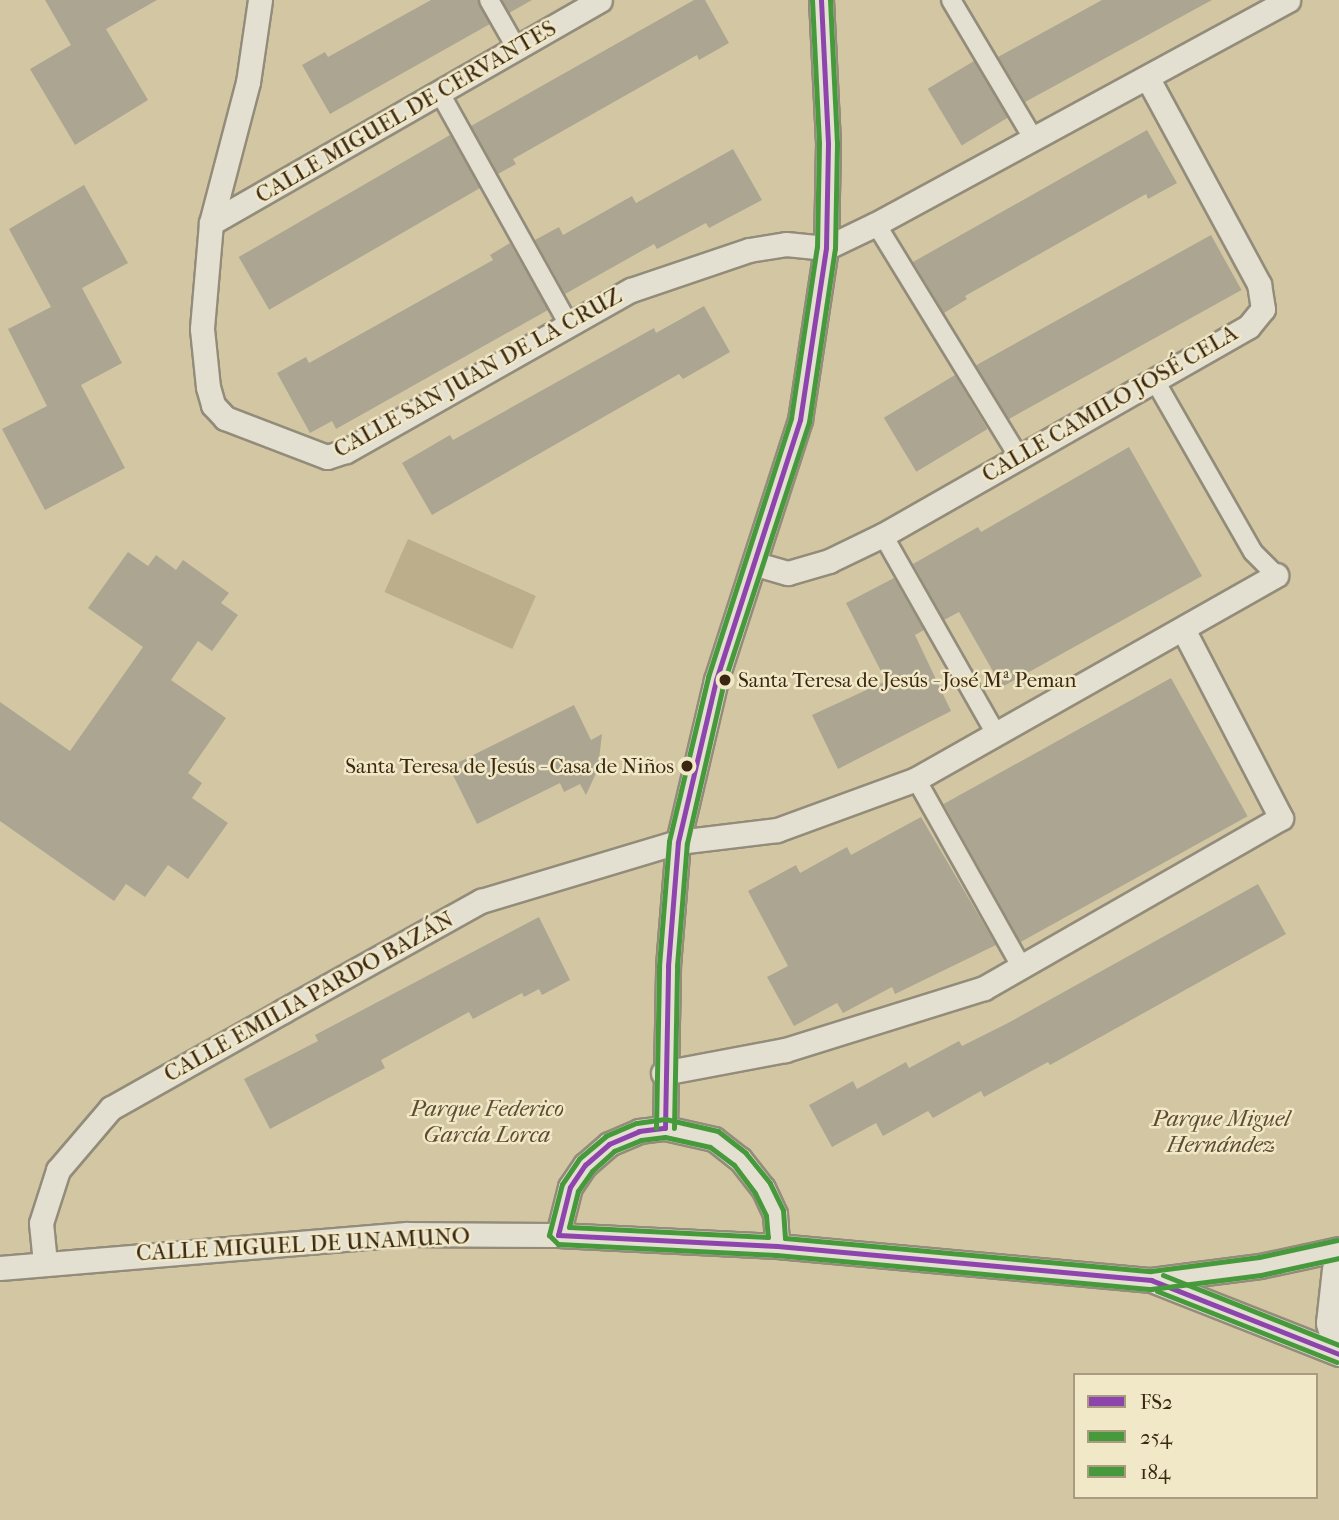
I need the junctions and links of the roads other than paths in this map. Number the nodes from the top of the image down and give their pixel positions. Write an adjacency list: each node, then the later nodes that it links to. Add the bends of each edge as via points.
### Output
1 (260, 0): 11 (street, CALLE SAN JUAN DE LA CRUZ, via 248,82)
2 (489, 0): 7 (street)
3 (600, 0): 7 (street, CALLE MIGUEL DE CERVANTES)
4 (821, 0): 13 (street, via 828,143)
5 (951, 0): 10 (street)
6 (1288, 0): 8 (street)
7 (517, 49): 9 (street, CALLE MIGUEL DE CERVANTES)
8 (1148, 79): 10 (street); 15 (street, CALLE CAMILO JOSÉ CELA, via 1259,284 1263,309 1249,326)
9 (440, 95): 11 (street, CALLE MIGUEL DE CERVANTES); 14 (street)
10 (1034, 139): 12 (street)
11 (211, 223): 14 (street, CALLE SAN JUAN DE LA CRUZ, via 202,329 213,405 225,418 304,451 327,457 346,451)
12 (876, 224): 13 (street); 16 (street)
13 (826, 248): 14 (street, CALLE SAN JUAN DE LA CRUZ, via 786,244 749,250 631,290); 18 (street, via 800,420)
14 (569, 325)
15 (1154, 379): 16 (street, CALLE CAMILO JOSÉ CELA); 19 (street, via 1253,552)
16 (1018, 456): 17 (street, CALLE CAMILO JOSÉ CELA)
17 (883, 536): 18 (street, CALLE CAMILO JOSÉ CELA, via 829,561 788,573); 21 (street)
18 (756, 564): 23 (street, via 716,680)
19 (1276, 575): 20 (street, CALLE EMILIA PARDO BAZÁN)
20 (1184, 629): 21 (street, CALLE EMILIA PARDO BAZÁN); 24 (street, via 1281,818)
21 (996, 734): 22 (street, CALLE EMILIA PARDO BAZÁN)
22 (916, 779): 23 (street, CALLE EMILIA PARDO BAZÁN, via 777,830); 24 (street)
23 (678, 842): 25 (street); 30 (street, CALLE EMILIA PARDO BAZÁN, via 481,901 111,1108 58,1170 41,1223)
24 (1021, 967): 25 (street, via 984,988 785,1050)
25 (663, 1073): 26 (street)
26 (665, 1128): 27 (street, via 639,1131 609,1144 585,1165 570,1187); 28 (street, via 714,1139 740,1159 763,1188 775,1214)
27 (558, 1235): 28 (street, CALLE MIGUEL DE UNAMUNO); 30 (street, CALLE MIGUEL DE UNAMUNO, via 407,1234)
28 (777, 1246): 33 (street, CALLE MIGUEL DE UNAMUNO)
29 (1339, 1249): 33 (street, via 1260,1266)
30 (45, 1263): 31 (street, CALLE MIGUEL DE UNAMUNO)
31 (0, 1268)
32 (1339, 1269): 34 (main road, via 1333,1323)
33 (1151, 1280): 35 (street)
34 (1339, 1341)
35 (1339, 1354)

